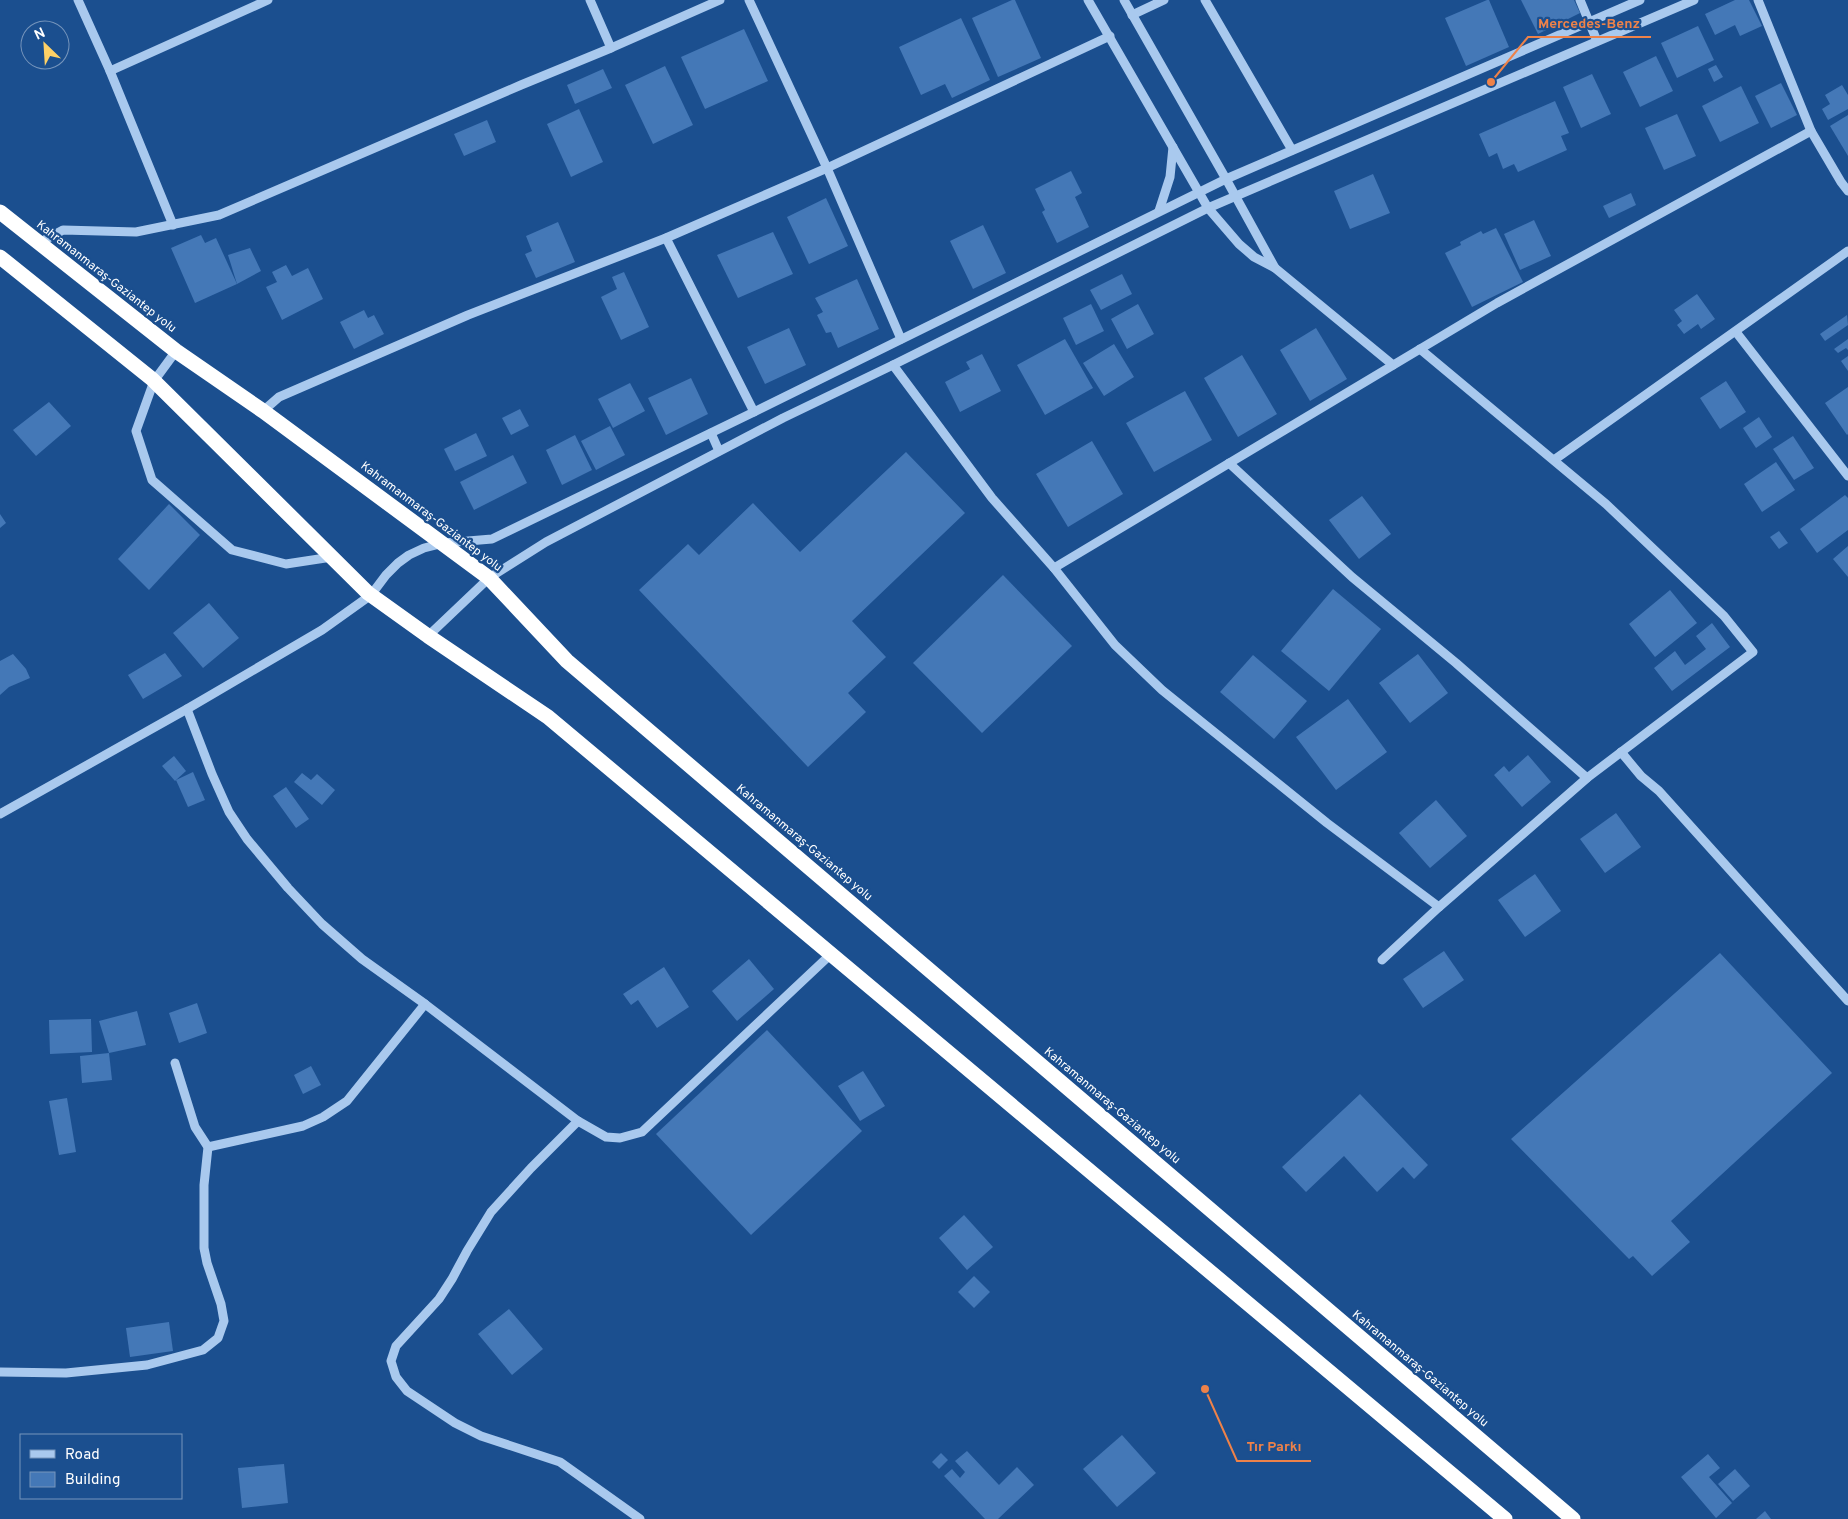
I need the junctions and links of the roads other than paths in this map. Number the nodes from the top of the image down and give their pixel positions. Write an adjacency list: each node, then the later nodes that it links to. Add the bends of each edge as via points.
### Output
1 (78, 0): 19 (street)
2 (268, 0): 19 (street)
3 (590, 0): 18 (street)
4 (720, 0): 18 (street)
5 (749, 0): 23 (street)
6 (1088, 0): 16 (street)
7 (1124, 0): 14 (street)
8 (1164, 0): 14 (street)
9 (1205, 0): 22 (street)
10 (1580, 0): 15 (street)
11 (1640, 0): 15 (street)
12 (1694, 0): 17 (street)
13 (1758, 0): 20 (street)
14 (1132, 14): 24 (street)
15 (1589, 22): 17 (street); 22 (street)
16 (1110, 36): 21 (street); 23 (street)
17 (1597, 40): 27 (street)
18 (611, 48): 31 (street, via 219,215)
19 (110, 71): 31 (street)
20 (1811, 131): 25 (street); 39 (street, via 1497,303)
21 (1173, 147): 26 (street); 30 (street, via 1170,177)
22 (1292, 150): 24 (street)
23 (827, 168): 32 (street); 38 (street)
24 (1226, 179): 26 (street); 27 (street)
25 (1848, 191)
26 (1199, 192): 28 (street); 30 (street)
27 (1235, 196): 28 (street); 36 (street)
28 (1208, 208): 36 (street, via 1254,257); 41 (street)
29 (0, 212): 33 (highway, Kahramanmaraş-Gaziantep yolu)
30 (1159, 212): 38 (street)
31 (173, 225): 33 (street, via 136,232 63,230)
32 (666, 238): 44 (street, via 468,315 280,397); 45 (street)
33 (39, 243): 40 (highway, Kahramanmaraş-Gaziantep yolu)
34 (1848, 251): 37 (street)
35 (0, 257): 43 (highway)
36 (1275, 268): 42 (street)
37 (1736, 332): 48 (street); 50 (street)
38 (901, 339): 45 (street)
39 (1420, 350): 42 (street); 48 (street)
40 (176, 352): 43 (street); 44 (highway, Kahramanmaraş-Gaziantep yolu)
41 (893, 365): 47 (street); 53 (street, via 992,498)
42 (1393, 365): 49 (street)
43 (154, 381): 52 (highway); 52 (street, via 136,430 152,480 232,550 286,564)
44 (263, 410): 51 (highway, Kahramanmaraş-Gaziantep yolu)
45 (754, 412): 46 (street)
46 (711, 433): 47 (street); 51 (street, via 492,539)
47 (719, 451): 54 (street, via 575,526)
48 (1554, 460): 58 (street, via 1606,504 1712,604 1753,652)
49 (1229, 463): 53 (street); 59 (street, via 1352,577)
50 (1848, 476)
51 (444, 544): 54 (highway, Kahramanmaraş-Gaziantep yolu); 55 (street, via 424,548 398,563)
52 (332, 557): 55 (highway)
53 (1054, 568): 61 (street, via 1115,645 1162,690 1326,823)
54 (489, 578): 56 (street); 72 (highway, Kahramanmaraş-Gaziantep yolu, via 567,661)
55 (371, 595): 56 (highway); 57 (street, via 322,630)
56 (428, 636): 62 (highway, via 548,717)
57 (187, 709): 60 (street); 65 (street, via 229,812 247,839 322,924 362,959)
58 (1622, 752): 59 (street); 64 (street)
59 (1587, 778): 61 (street)
60 (0, 814)
61 (1439, 908): 63 (street)
62 (830, 954): 67 (street, via 642,1132 620,1138 606,1137); 71 (highway)
63 (1382, 960)
64 (1848, 1001)
65 (425, 1004): 67 (street); 68 (street, via 346,1101 323,1117 303,1126)
66 (175, 1063): 68 (street, via 195,1127)
67 (578, 1121): 70 (street, via 491,1212 452,1280 396,1346 392,1361 396,1377 407,1391 455,1423 481,1436 560,1462)
68 (208, 1148): 69 (street, via 204,1185 204,1248 224,1321 218,1338 203,1350 147,1365 66,1373)
69 (0, 1372)
70 (640, 1519)
71 (1505, 1519)
72 (1573, 1519)

